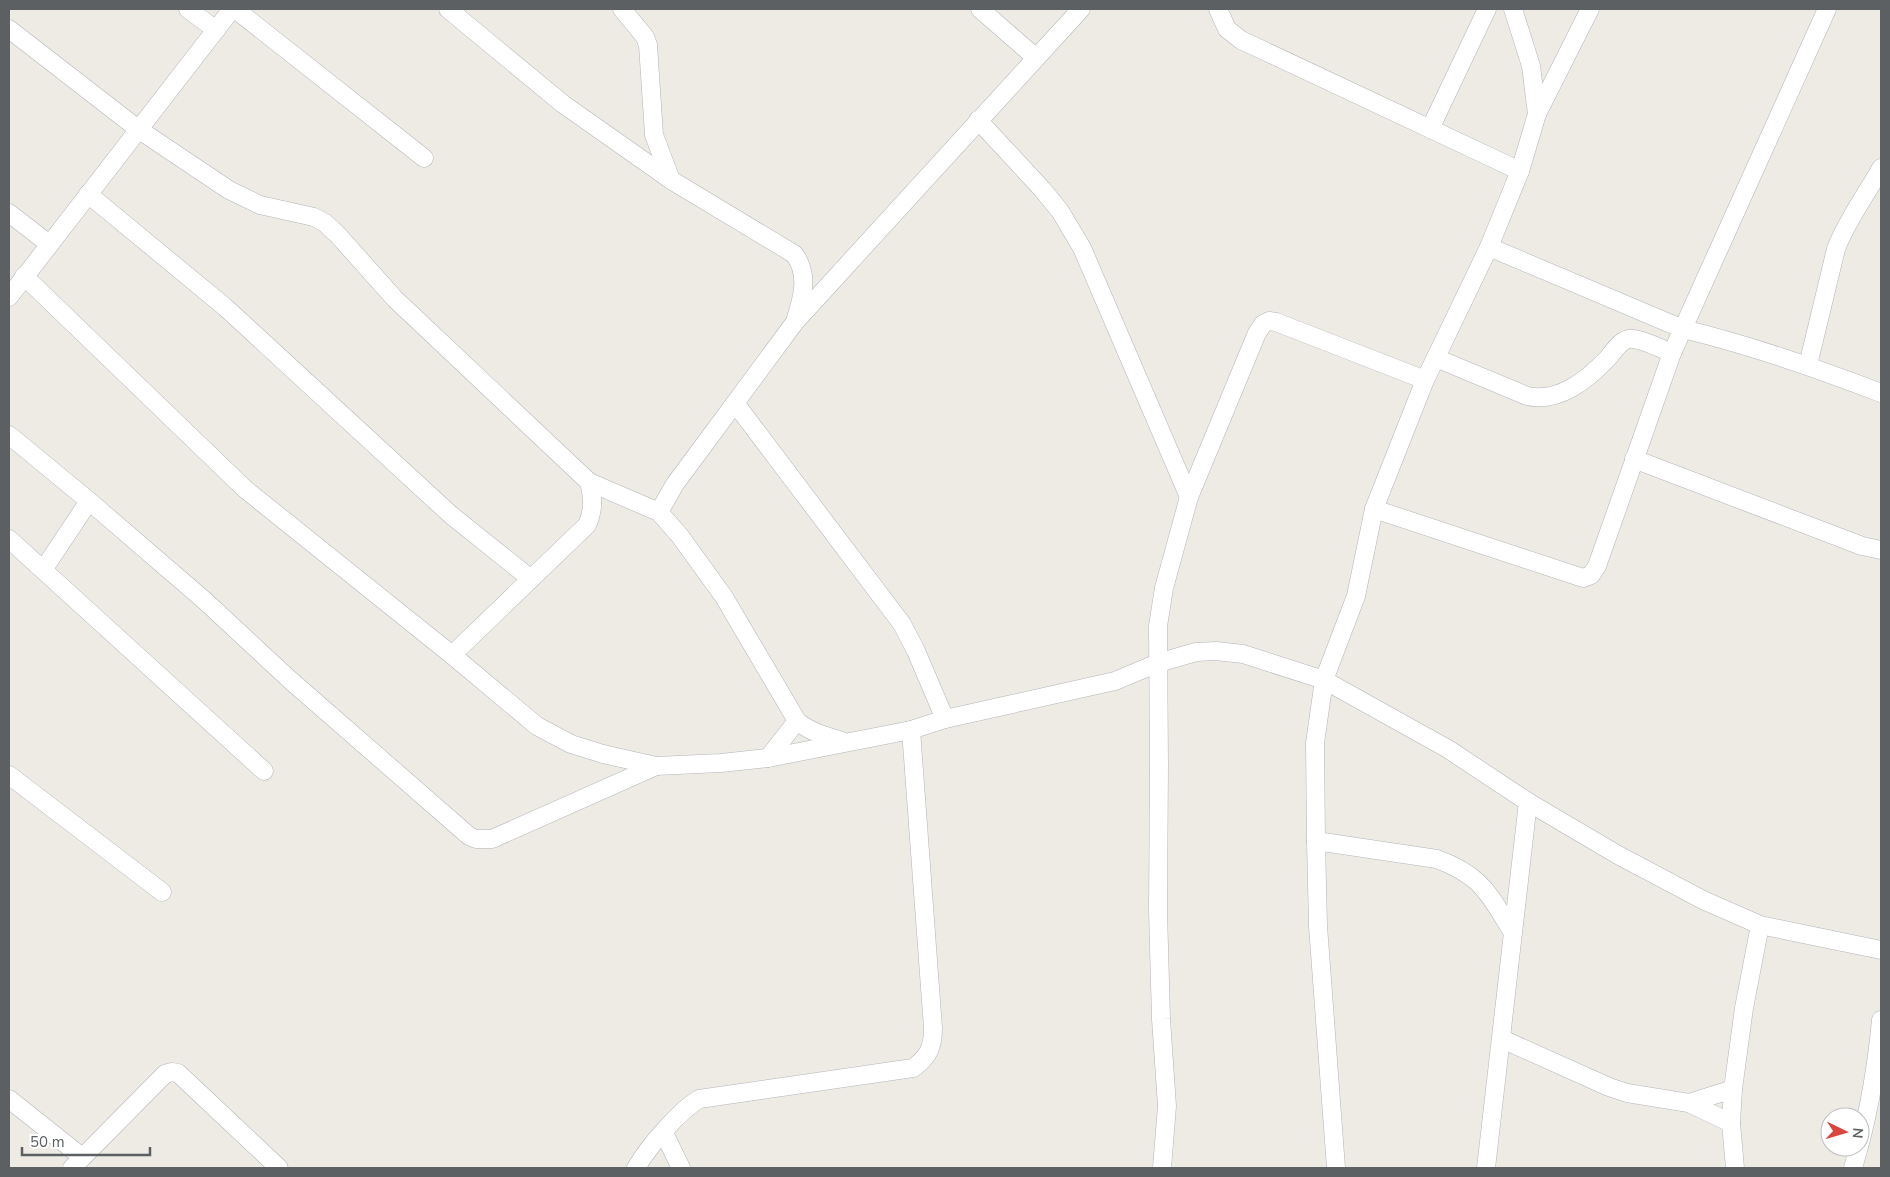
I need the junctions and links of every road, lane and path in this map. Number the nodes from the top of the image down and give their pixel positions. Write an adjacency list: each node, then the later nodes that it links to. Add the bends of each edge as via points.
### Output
1 (188, 9): 13 (street)
2 (234, 9): 13 (street); 19 (street)
3 (448, 9): 22 (street, via 563,104)
4 (622, 9): 22 (street, via 648,45 654,136)
5 (980, 9): 14 (street)
6 (1081, 9): 14 (street)
7 (1218, 9): 18 (street, via 1227,29 1241,40)
8 (1487, 9): 18 (street)
9 (1513, 9): 15 (street, via 1531,66)
10 (1590, 9): 15 (street)
11 (1827, 9): 30 (street)
12 (9, 29): 17 (street)
13 (216, 30): 17 (street)
14 (1035, 57): 16 (street)
15 (1537, 114): 21 (street)
16 (978, 120): 29 (street); 40 (street, via 1060,211 1082,248)
17 (138, 129): 23 (street); 39 (street, via 260,206 324,223 338,234 395,299)
18 (1430, 129): 21 (street)
19 (424, 158)
20 (1881, 168): 33 (street, via 1842,232)
21 (1520, 171): 26 (street)
22 (671, 180): 29 (street, via 794,254 799,260 803,286)
23 (88, 194): 25 (street); 47 (street, via 225,307 451,515)
24 (9, 213): 25 (street)
25 (48, 244): 27 (street)
26 (1489, 247): 30 (street); 32 (street)
27 (24, 276): 28 (street); 48 (street, via 245,490)
28 (9, 297)
29 (794, 322): 36 (street)
30 (1683, 328): 31 (street); 33 (street)
31 (1672, 353): 32 (street, via 1627,339 1588,378 1561,393 1537,398); 38 (street)
32 (1436, 358): 34 (street)
33 (1808, 365): 35 (street)
34 (1426, 380): 40 (street, via 1269,321 1257,333); 42 (street)
35 (1881, 393)
36 (735, 403): 43 (street, via 675,484); 51 (street, via 902,624)
37 (9, 435): 41 (street)
38 (1634, 459): 42 (street, via 1597,566 1591,575 1583,578); 45 (street, via 1862,546)
39 (589, 482): 43 (street); 47 (street, via 593,507 587,525)
40 (1189, 497): 49 (street, via 1164,588 1158,626)
41 (89, 500): 46 (street); 56 (street, via 469,836 492,839)
42 (1374, 509): 50 (street, via 1356,596)
43 (659, 512): 52 (street, via 724,597)
44 (9, 539): 46 (street)
45 (1881, 550)
46 (44, 570): 57 (street)
47 (531, 578): 48 (street)
48 (452, 655): 56 (street, via 537,726 571,744)
49 (1158, 663): 50 (street, via 1196,652 1216,651 1243,654); 51 (street, via 1115,681); 77 (street, via 1158,910 1167,1106)
50 (1324, 680): 59 (street, via 1448,749); 60 (street, via 1315,743)
51 (945, 719): 53 (street)
52 (797, 721): 54 (street); 55 (street)
53 (910, 730): 54 (street); 72 (street, via 933,1028 933,1043 928,1054 913,1068 700,1099 681,1112)
54 (844, 742): 55 (street)
55 (768, 758): 56 (street)
56 (656, 766)
57 (264, 771)
58 (9, 775): 61 (street)
59 (1528, 802): 62 (street, via 1618,855 1703,900); 63 (street)
60 (1316, 841): 63 (street, via 1438,859 1456,866 1487,890); 78 (street, via 1319,935)
61 (162, 892)
62 (1760, 925): 64 (street); 67 (street)
63 (1512, 931): 66 (street)
64 (1881, 950)
65 (1881, 1020): 70 (street)
66 (1502, 1039): 69 (street, via 1609,1087); 79 (street)
67 (1733, 1089): 69 (street); 71 (street)
68 (9, 1099): 73 (street)
69 (1690, 1103): 71 (street)
70 (1870, 1107)
71 (1731, 1123): 80 (street)
72 (664, 1133): 75 (street); 76 (street)
73 (77, 1163): 74 (street, via 165,1074 172,1072 178,1073)
74 (279, 1168)
75 (636, 1168)
76 (681, 1168)
77 (1162, 1168)
78 (1336, 1168)
79 (1486, 1168)
80 (1735, 1168)

